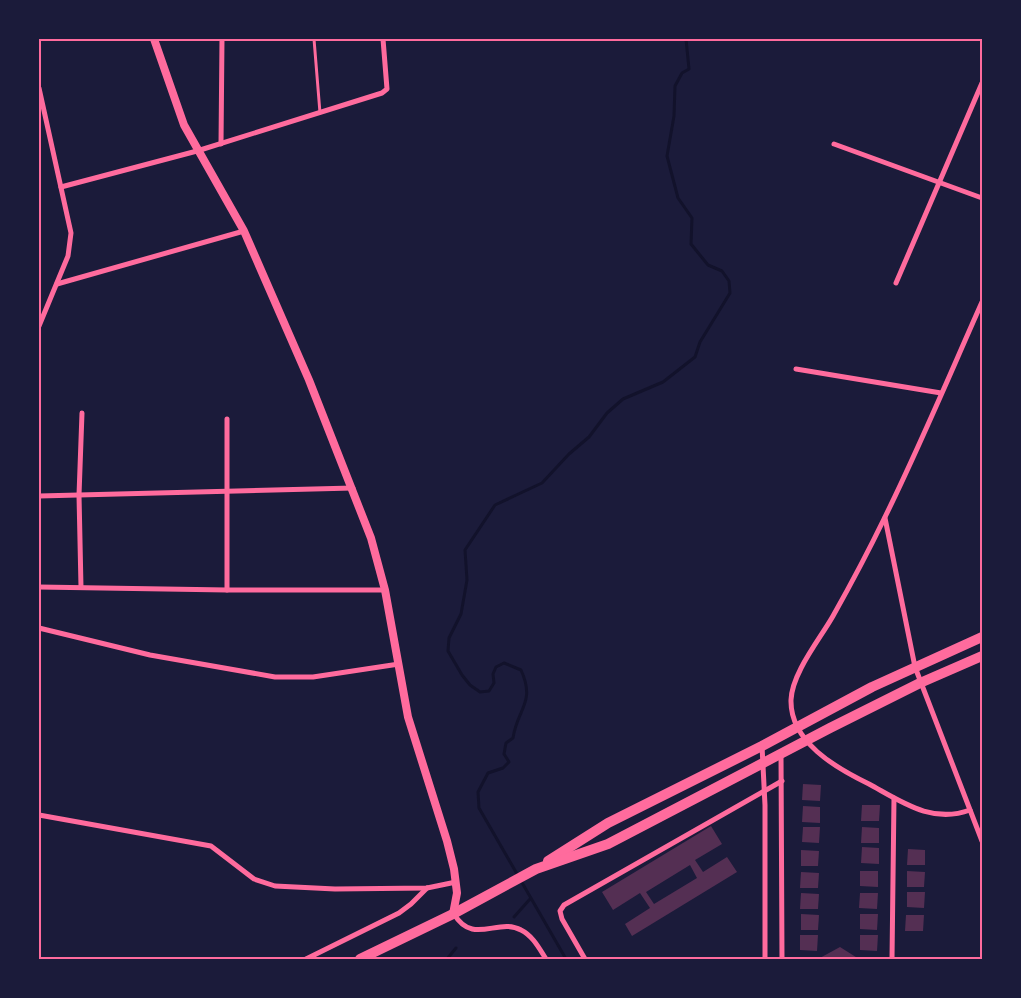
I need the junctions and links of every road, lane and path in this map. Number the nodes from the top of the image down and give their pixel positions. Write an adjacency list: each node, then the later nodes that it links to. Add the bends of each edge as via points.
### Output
1 (154, 39): 10 (street, via 175,104)
2 (222, 39): 8 (street)
3 (314, 39): 7 (lane)
4 (383, 39): 7 (street, via 387,89)
5 (982, 83): 11 (street)
6 (39, 88): 12 (street)
7 (320, 112): 8 (street)
8 (221, 144): 10 (street)
9 (834, 144): 11 (street)
10 (197, 151): 12 (street); 14 (street)
11 (939, 184): 13 (street); 15 (street)
12 (61, 188): 16 (street, via 71,233 68,256)
13 (982, 198)
14 (244, 231): 16 (street); 23 (street)
15 (896, 283)
16 (58, 284): 18 (street)
17 (982, 302): 20 (street)
18 (39, 326)
19 (796, 369): 20 (street)
20 (941, 393): 27 (street)
21 (82, 413): 25 (street)
22 (227, 419): 24 (street)
23 (353, 488): 24 (street); 31 (street)
24 (228, 491): 25 (street); 30 (street)
25 (79, 494): 26 (street); 29 (street)
26 (39, 496)
27 (885, 518): 36 (street); 38 (street, via 794,686 792,712)
28 (39, 587): 29 (street)
29 (81, 587): 30 (street)
30 (227, 590): 31 (street)
31 (385, 590): 35 (street)
32 (39, 628): 35 (street, via 150,655 275,677 313,677)
33 (982, 637): 36 (highway)
34 (982, 656): 37 (highway)
35 (399, 664): 50 (street, via 412,731 448,841)
36 (915, 667): 37 (street); 38 (highway)
37 (920, 683): 39 (highway); 46 (street)
38 (798, 725): 39 (street); 40 (highway)
39 (806, 740): 41 (highway); 45 (street, via 825,758)
40 (762, 746): 42 (street); 49 (highway, via 608,823)
41 (781, 754): 42 (highway); 43 (street)
42 (764, 764): 44 (street); 49 (highway, via 608,844)
43 (782, 782): 44 (street); 58 (street)
44 (765, 790): 56 (street, via 564,905 560,911 562,919); 57 (street)
45 (894, 798): 46 (street, via 923,813 960,814); 59 (street)
46 (970, 810): 48 (street)
47 (39, 815): 51 (street, via 211,846 250,876 275,886)
48 (982, 841)
49 (533, 871): 52 (highway)
50 (456, 882): 51 (street); 52 (street)
51 (427, 888): 53 (street, via 399,913)
52 (453, 914): 54 (highway); 55 (street, via 466,928 520,929 530,936)
53 (306, 959)
54 (360, 959)
55 (546, 959)
56 (585, 959)
57 (766, 959)
58 (782, 959)
59 (892, 959)

